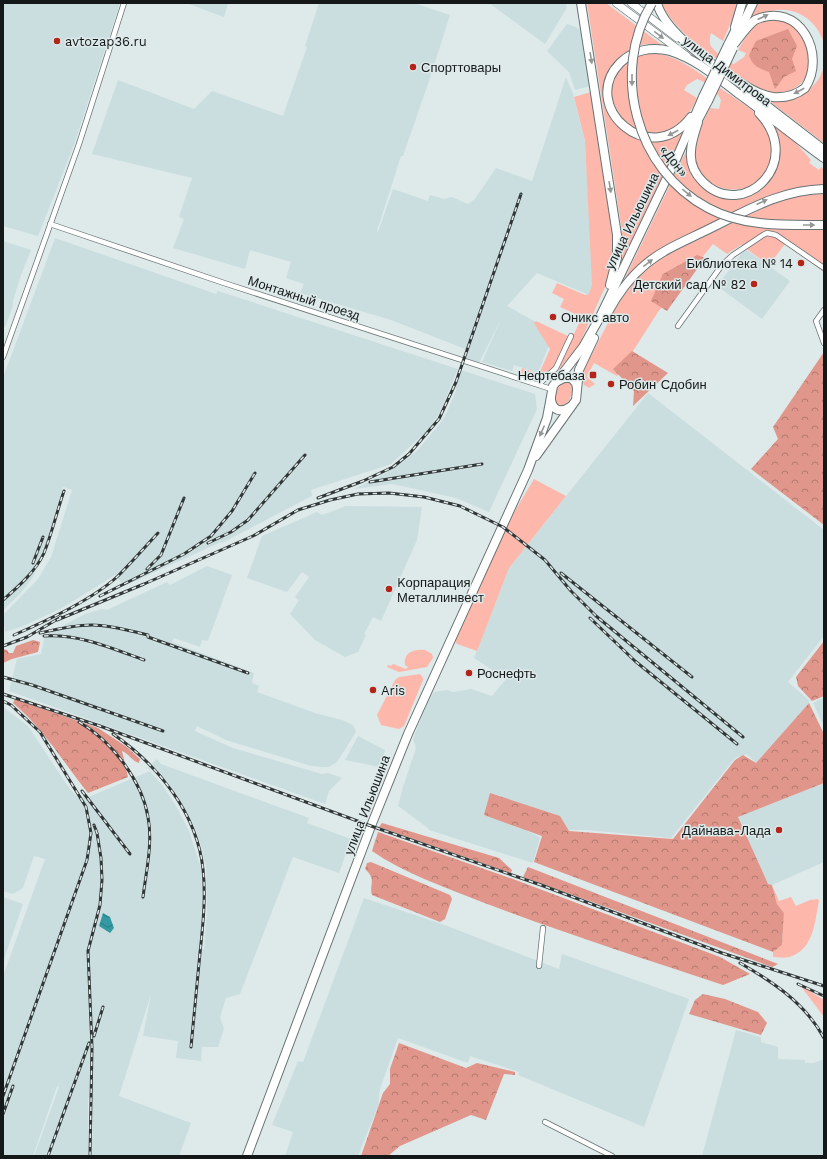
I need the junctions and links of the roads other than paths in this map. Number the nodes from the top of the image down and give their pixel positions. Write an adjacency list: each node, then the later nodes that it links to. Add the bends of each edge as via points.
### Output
1 (124, 3): 20 (street, via 79,144)
2 (581, 3): 26 (highway, one-way to 26, via 592,60 618,242 612,278)
3 (616, 3): 12 (main road, улица Димитрова, one-way to 12)
4 (631, 3): 12 (main road, улица Димитрова)
5 (652, 3): 21 (highway, «Дон», one-way to 21, bridge, via 644,17 636,42 632,81 637,119 645,141 657,162 686,193 718,213 764,224)
6 (657, 3): 12 (highway, via 669,24)
7 (742, 3): 11 (highway)
8 (749, 3): 11 (highway)
9 (753, 3): 11 (highway)
10 (807, 23): 11 (highway, one-way to 10, via 749,25 766,14 786,13)
11 (731, 44): 15 (highway, улица Ильюшина, bridge)
12 (700, 60): 14 (highway, улица Димитрова); 15 (highway, one-way to 12, via 690,119 675,133 649,138 632,133 620,124 612,112 608,96 615,68 638,51 662,50)
13 (822, 60): 14 (highway, one-way to 14, via 809,85 785,96 773,97)
14 (719, 74): 16 (highway, via 772,129 776,155 765,180 754,189 738,194 723,193 707,186 696,173 691,159 691,145); 17 (highway, улица Димитрова); 18 (highway, улица Димитрова)
15 (703, 101): 16 (highway, улица Ильюшина); 26 (highway, улица Ильюшина)
16 (698, 122): 26 (highway, улица Ильюшина)
17 (824, 150)
18 (824, 158)
19 (824, 190): 26 (highway, one-way to 19, via 622,288 658,255 765,201 792,192)
20 (50, 224): 29 (street); 30 (street, Монтажный проезд, via 237,288)
21 (824, 225)
22 (824, 268): 24 (street, via 776,235 763,235 722,265)
23 (824, 310): 27 (street, via 816,322)
24 (678, 326)
25 (571, 336): 30 (street, via 556,368)
26 (591, 338): 28 (highway, улица Ильюшина)
27 (824, 343)
28 (586, 347): 31 (highway); 32 (highway, via 579,370)
29 (3, 357)
30 (539, 384): 31 (street, Монтажный проезд)
31 (552, 389): 32 (highway, via 561,379 569,378 574,381); 33 (highway, via 552,404 556,410 564,410); 34 (highway, one-way to 34, via 548,415)
32 (577, 389): 33 (highway)
33 (572, 405): 34 (highway)
34 (528, 470): 38 (highway, улица Ильюшина, via 408,734)
35 (544, 928): 36 (street)
36 (539, 966)
37 (545, 1122): 39 (street)
38 (247, 1156)
39 (612, 1156)

